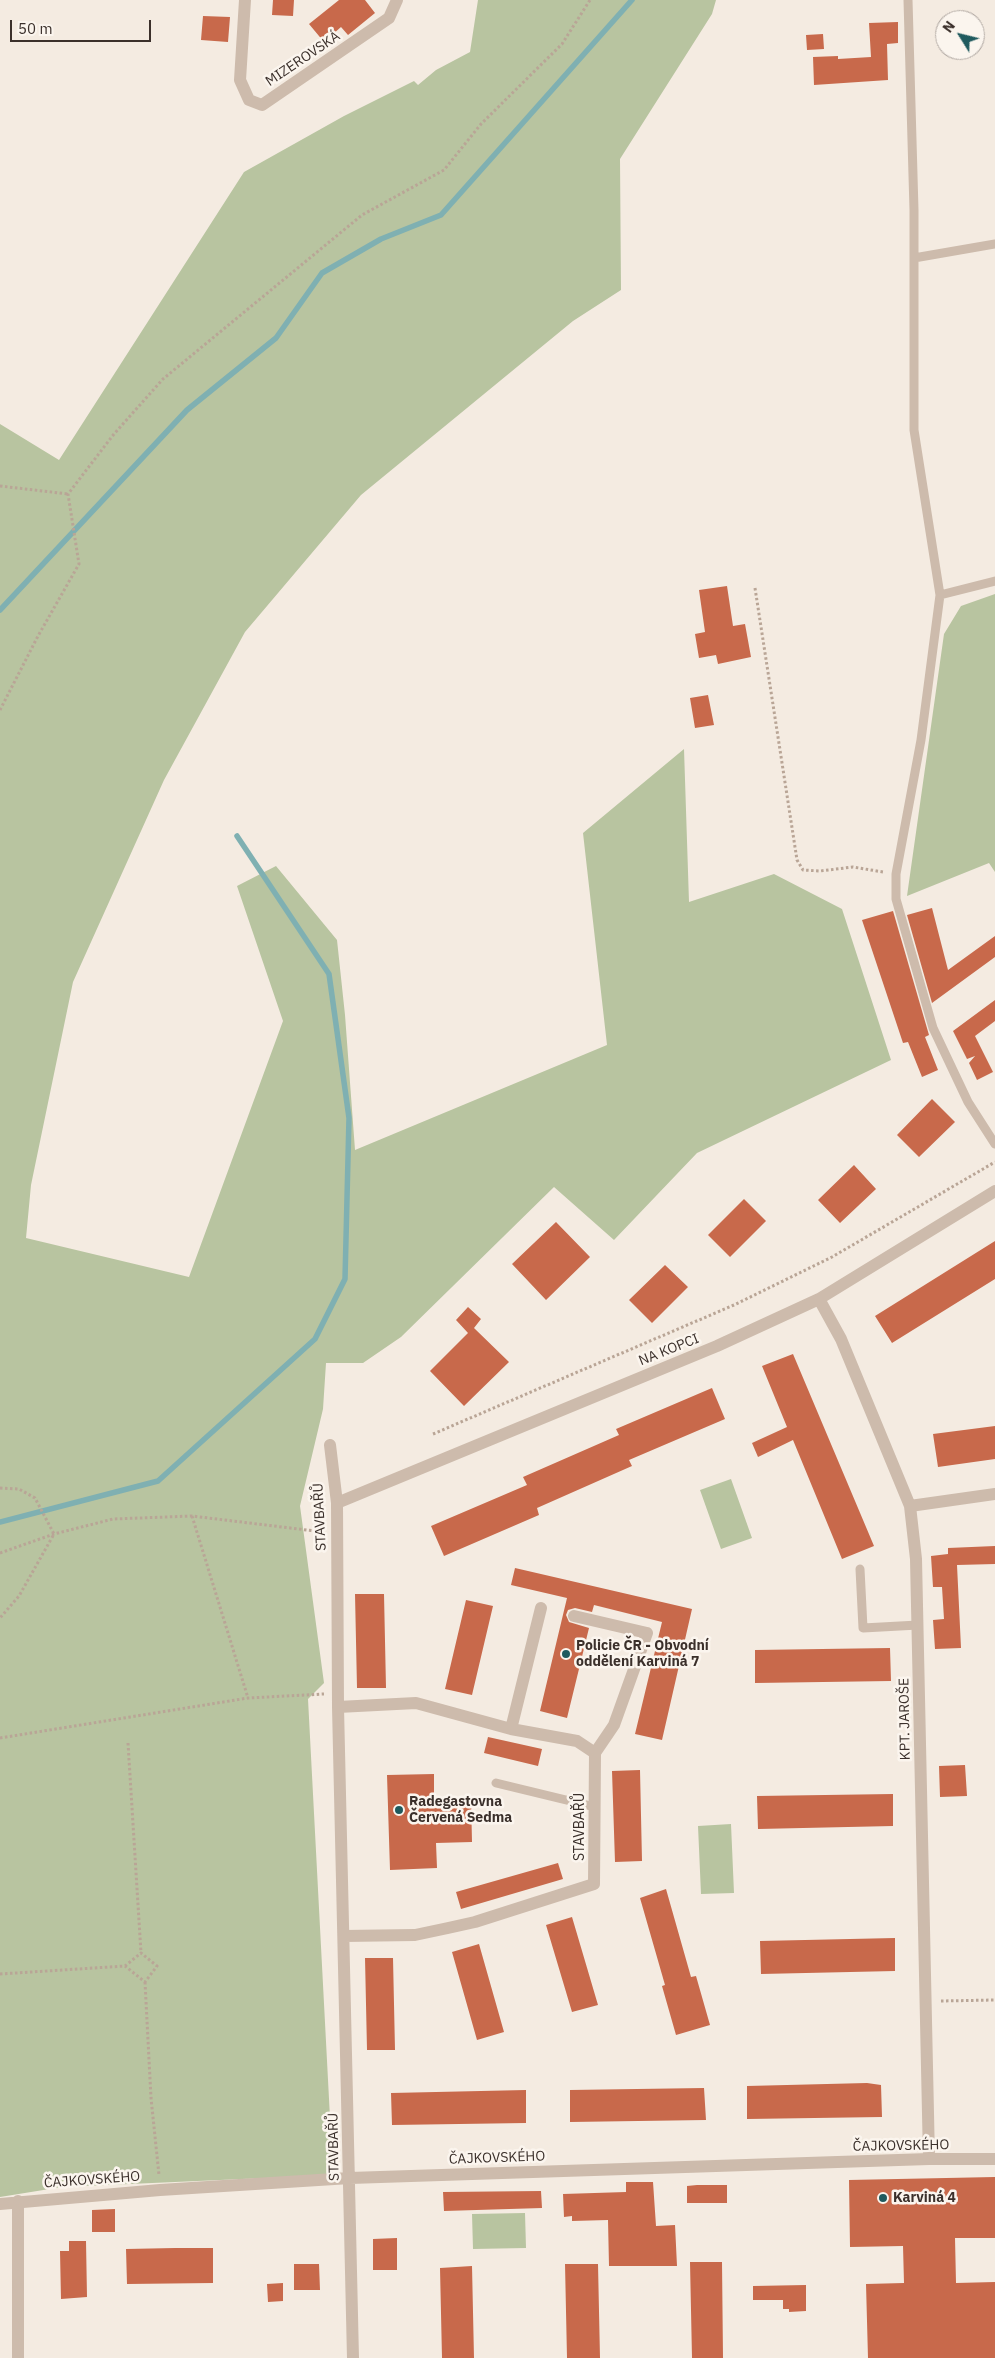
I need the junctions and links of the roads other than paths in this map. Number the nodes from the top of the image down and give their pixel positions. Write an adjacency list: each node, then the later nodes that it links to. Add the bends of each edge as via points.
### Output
1 (245, 0): 2 (street, MIZEROVSKÁ, via 240,80 249,100 262,105 389,18)
2 (397, 0)
3 (908, 0): 5 (lane)
4 (995, 244): 5 (lane)
5 (914, 258): 7 (lane, via 914,430)
6 (995, 581): 7 (lane)
7 (940, 595): 8 (lane, via 921,740 896,874 896,899 933,1028 968,1102)
8 (995, 1144)
9 (995, 1191): 10 (street, NA KOPCI)
10 (818, 1299): 13 (street, NA KOPCI, via 717,1346); 14 (street, KPT. JAROŠE, via 841,1339)
11 (330, 1445): 13 (street, STAVBAŘŮ)
12 (995, 1494): 14 (street)
13 (337, 1503): 19 (street, STAVBAŘŮ)
14 (910, 1506): 18 (street, KPT. JAROŠE)
15 (860, 1570): 18 (lane, via 863,1628)
16 (540, 1608): 20 (street)
17 (574, 1616): 21 (street, via 647,1632 614,1725)
18 (918, 1626): 25 (street, KPT. JAROŠE)
19 (338, 1708): 20 (street, via 416,1703); 24 (street, STAVBAŘŮ)
20 (511, 1729): 21 (street, via 577,1741)
21 (595, 1752): 23 (street, STAVBAŘŮ)
22 (496, 1783): 23 (lane)
23 (595, 1807): 24 (street, STAVBAŘŮ, via 594,1884 475,1922 415,1935)
24 (344, 1936): 27 (street, STAVBAŘŮ)
25 (929, 2159): 26 (street, ČAJKOVSKÉHO); 27 (street, ČAJKOVSKÉHO)
26 (995, 2159)
27 (350, 2178): 28 (street, ČAJKOVSKÉHO); 31 (street, STAVBAŘŮ)
28 (18, 2201): 29 (street, ČAJKOVSKÉHO); 30 (street)
29 (0, 2204)
30 (18, 2358)
31 (353, 2358)

